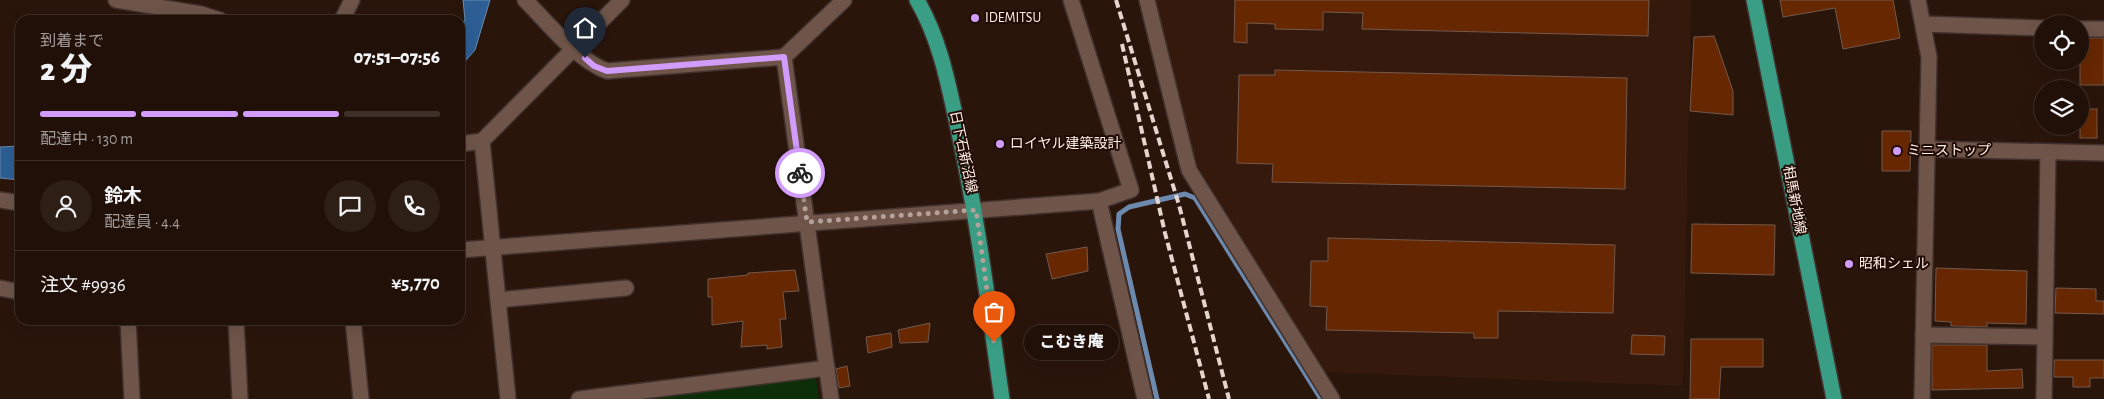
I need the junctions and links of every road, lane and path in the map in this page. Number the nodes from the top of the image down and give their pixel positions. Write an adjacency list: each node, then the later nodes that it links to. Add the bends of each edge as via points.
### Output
1 (116, 0): 11 (street)
2 (352, 0): 12 (street)
3 (526, 0): 17 (street)
4 (622, 0): 17 (street)
5 (844, 0): 18 (street)
6 (918, 0): 27 (main road, 日下石新沼線, via 930,22 948,80)
7 (1071, 0): 25 (street, via 1131,190)
8 (1147, 0): 50 (street, via 1189,170)
9 (1754, 0): 51 (main road, 相馬新地線)
10 (1918, 0): 13 (street)
11 (205, 15)
12 (344, 15)
13 (1923, 24): 14 (street); 21 (street, via 1929,57)
14 (2034, 28)
15 (2089, 29): 16 (street)
16 (2104, 29)
17 (575, 49): 18 (street, via 594,66 607,71); 19 (street)
18 (784, 57): 28 (street)
19 (482, 141): 20 (street); 29 (street)
20 (465, 143)
21 (1927, 149): 22 (street); 38 (street)
22 (2048, 152): 23 (street); 39 (street)
23 (2104, 153)
24 (0, 200): 26 (street)
25 (1099, 201): 27 (street); 49 (street)
26 (15, 202)
27 (976, 210): 28 (street); 48 (main road, 日下石新沼線)
28 (807, 222): 29 (street); 40 (street)
29 (493, 248): 30 (street); 34 (street)
30 (465, 250)
31 (0, 288): 33 (street)
32 (626, 288): 34 (street)
33 (15, 291)
34 (498, 300): 45 (street)
35 (128, 325): 42 (street)
36 (236, 325): 43 (street)
37 (354, 325): 44 (street)
38 (1923, 335): 39 (street); 52 (street)
39 (2045, 336): 53 (street)
40 (827, 368): 41 (street); 47 (street)
41 (643, 395): 46 (street)
42 (132, 399)
43 (240, 399)
44 (361, 399)
45 (508, 399)
46 (579, 399)
47 (831, 399)
48 (1002, 399)
49 (1145, 399)
50 (1332, 399)
51 (1834, 399)
52 (1922, 399)
53 (2044, 399)

